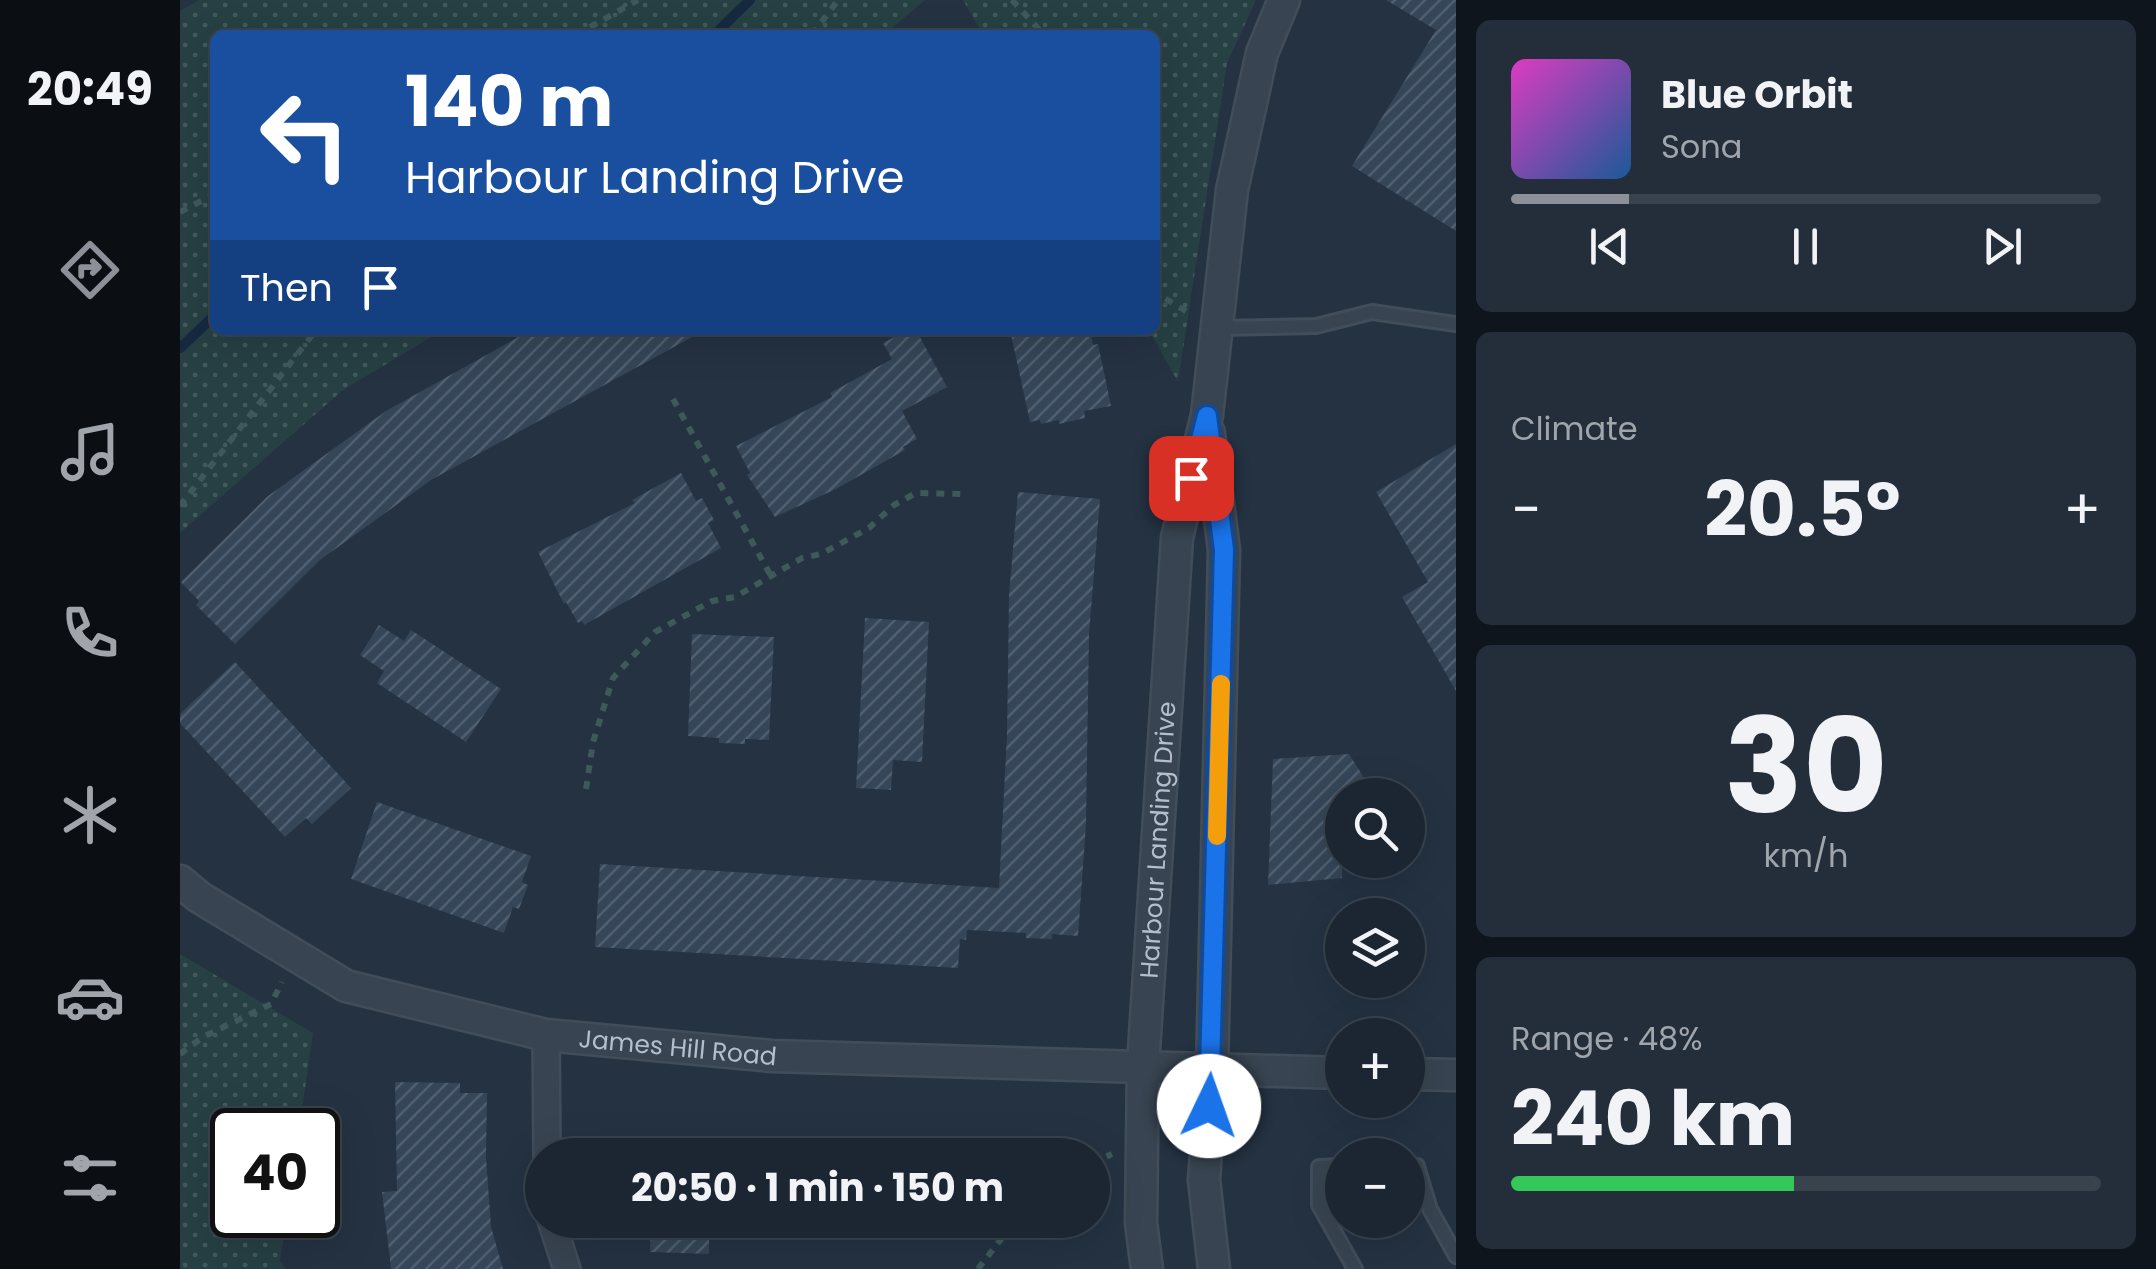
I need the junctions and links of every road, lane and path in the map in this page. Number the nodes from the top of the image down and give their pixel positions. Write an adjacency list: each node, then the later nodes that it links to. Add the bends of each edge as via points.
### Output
1 (638, 0): 5 (path)
2 (838, 0): 6 (path)
3 (1012, 0): 7 (path)
4 (1284, 0): 12 (street, Harbour Landing Drive, via 1262,53 1232,190)
5 (585, 30)
6 (816, 30)
7 (1039, 30)
8 (210, 197): 9 (path)
9 (180, 212)
10 (1160, 294): 12 (path)
11 (1456, 324): 12 (lane, via 1372,312 1316,326)
12 (1216, 328): 15 (street, Harbour Landing Drive)
13 (312, 335): 17 (path)
14 (674, 399): 18 (path)
15 (1207, 416): 24 (street, Harbour Landing Drive, via 1176,538); 25 (street, Harbour Landing Drive, via 1224,550)
16 (962, 494): 18 (path, via 916,493 869,528)
17 (180, 506)
18 (771, 576): 19 (path, via 735,597 694,609 632,654 614,678)
19 (586, 789)
20 (180, 881): 21 (street, James Hill Road)
21 (295, 956): 22 (street, James Hill Road, via 346,986); 23 (path, via 271,1004)
22 (546, 1035): 24 (street, James Hill Road, via 772,1056); 29 (street)
23 (180, 1054)
24 (1143, 1066): 25 (street, James Hill Road); 39 (street, Harbour Landing Drive, via 1141,1223)
25 (1212, 1070): 26 (street, James Hill Road); 40 (street, Harbour Landing Drive, via 1204,1180)
26 (1325, 1073)
27 (1425, 1075): 28 (street)
28 (1456, 1076)
29 (547, 1138)
30 (1325, 1167): 32 (lane, via 1319,1167)
31 (1425, 1194): 36 (lane)
32 (1325, 1213)
33 (557, 1238): 37 (street)
34 (1002, 1238): 38 (path)
35 (1338, 1238): 41 (lane)
36 (1456, 1256)
37 (567, 1269)
38 (978, 1269)
39 (1147, 1269)
40 (1214, 1269)
41 (1355, 1269)

